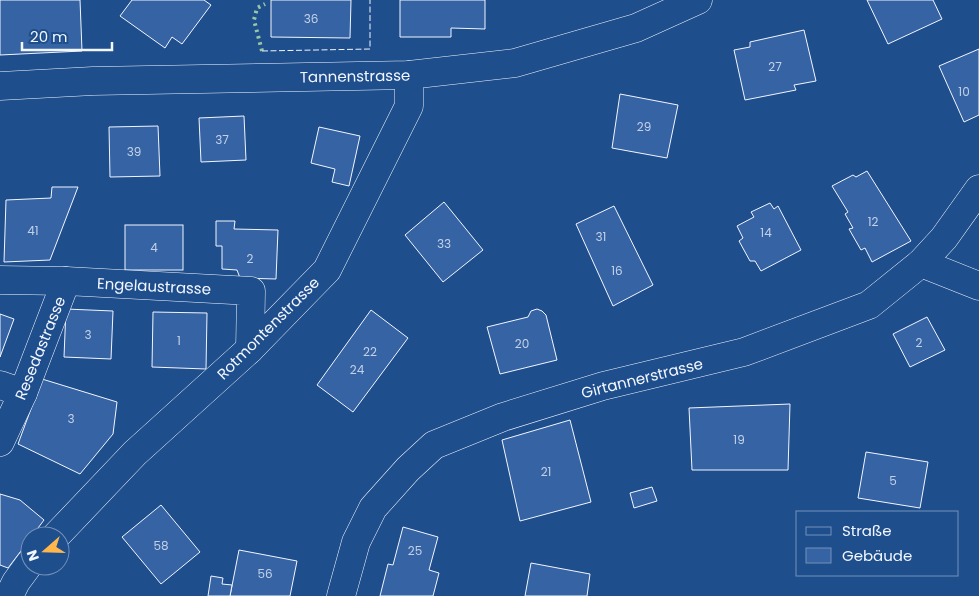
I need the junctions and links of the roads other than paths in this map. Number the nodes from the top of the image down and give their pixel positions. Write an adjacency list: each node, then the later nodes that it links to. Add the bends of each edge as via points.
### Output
1 (698, 0): 2 (street, Tannenstrasse, via 636,28 515,63)
2 (409, 75): 3 (street, Tannenstrasse); 9 (street, Rotmontenstrasse, via 409,106 327,270)
3 (0, 86)
4 (979, 189): 5 (street, Girtannerstrasse, via 944,238)
5 (921, 263): 8 (street); 15 (street, Girtannerstrasse, via 869,305 744,352 603,386 503,417 434,446 373,508 356,542)
6 (0, 280): 7 (street, Engelaustrasse)
7 (66, 281): 9 (street, Engelaustrasse, via 251,291); 10 (street, Resedastrasse)
8 (979, 286)
9 (250, 349): 12 (street, Rotmontenstrasse, via 135,453)
10 (11, 389): 11 (street, Resedastrasse)
11 (0, 442)
12 (66, 526)
13 (20, 576): 14 (street)
14 (9, 596)
15 (341, 596)

